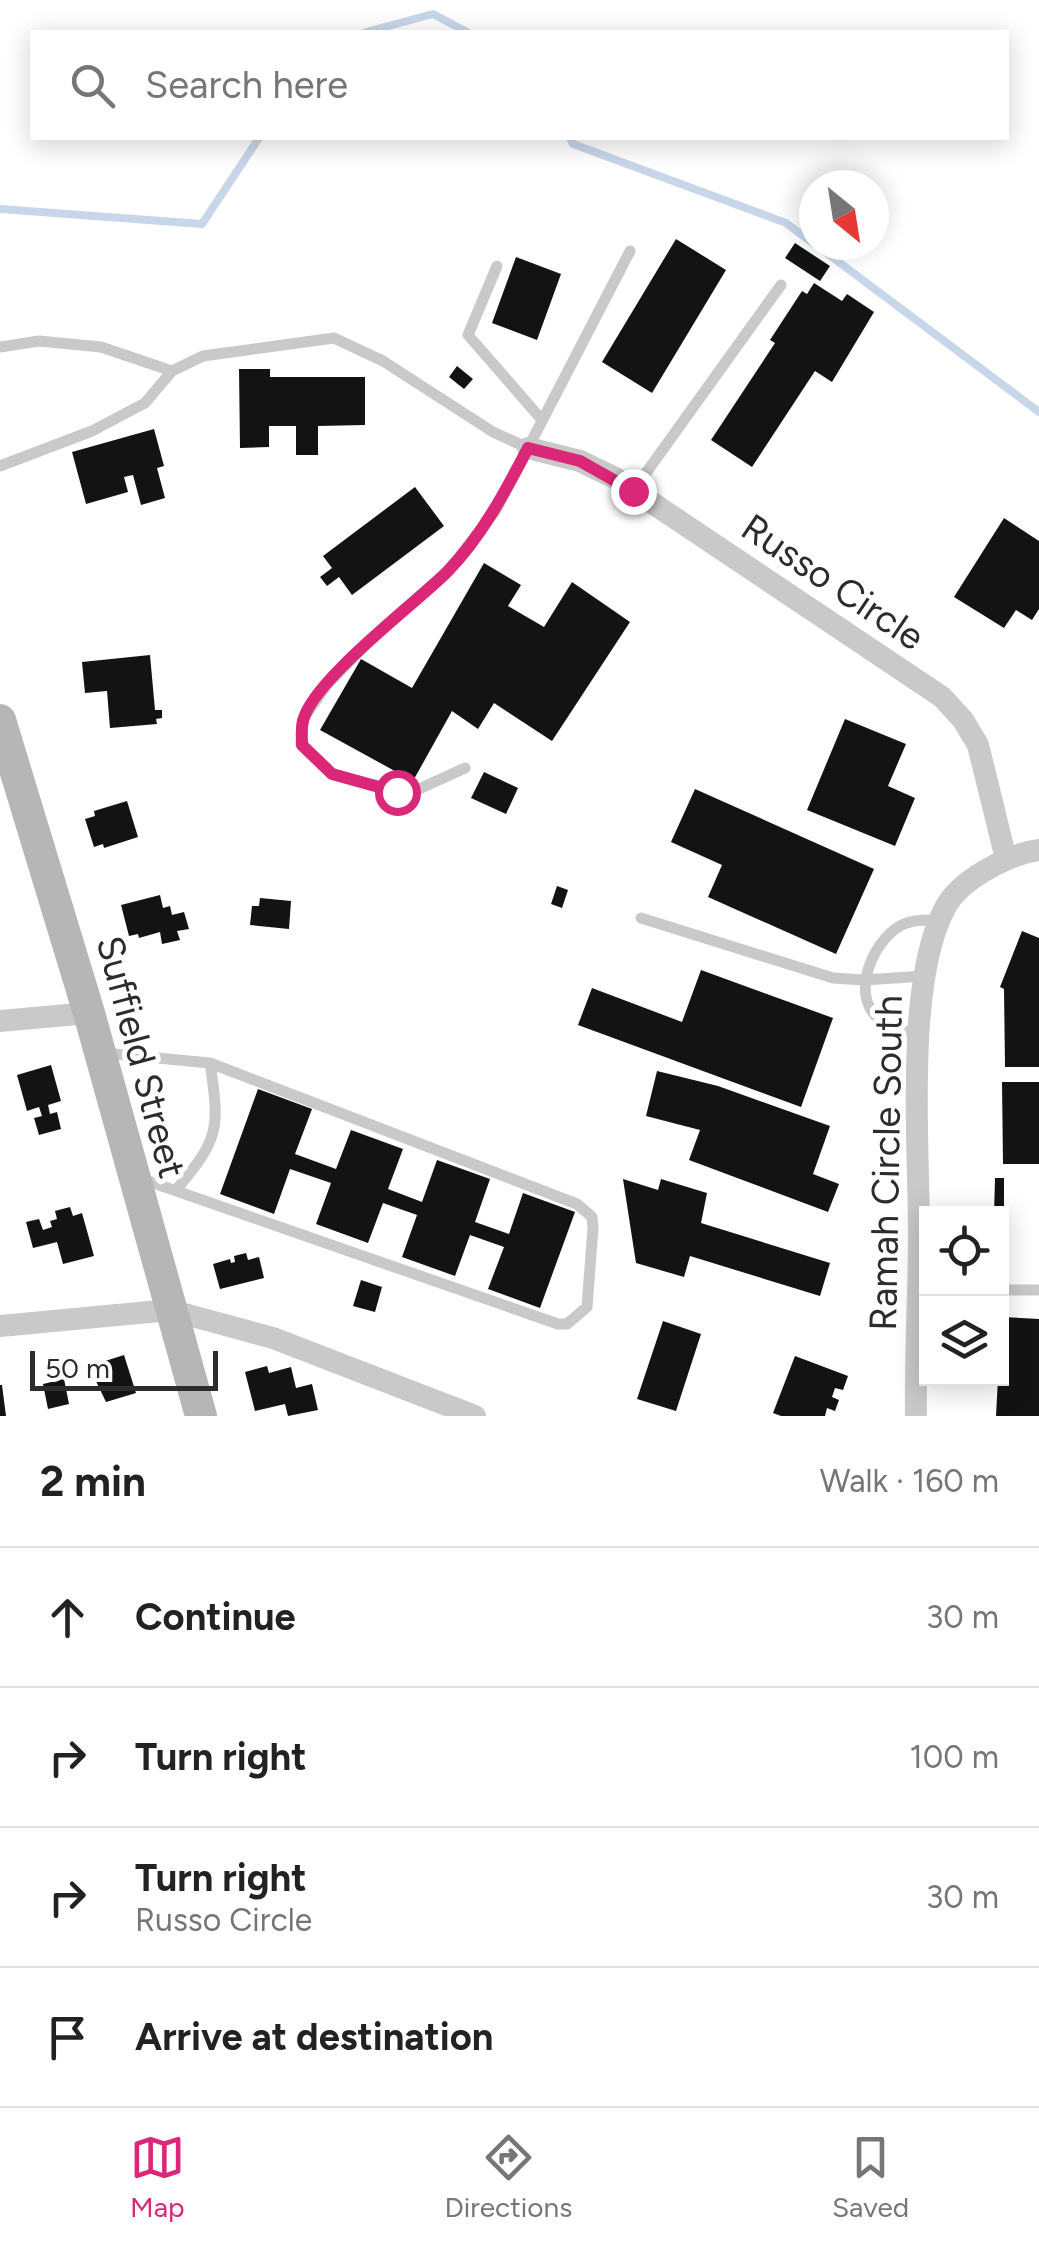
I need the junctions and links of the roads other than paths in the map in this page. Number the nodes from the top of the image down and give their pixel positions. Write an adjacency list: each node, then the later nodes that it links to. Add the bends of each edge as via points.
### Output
1 (630, 251): 6 (lane)
2 (497, 266): 6 (lane, via 468,335)
3 (782, 285): 9 (lane)
4 (0, 347): 5 (lane, via 39,341 101,347)
5 (172, 370): 7 (lane, via 203,356 334,338); 8 (lane, via 145,403 92,432)
6 (542, 420): 7 (lane)
7 (528, 448): 9 (street, Russo Circle, via 580,461); 11 (lane, via 496,510 448,571 373,636 303,718 302,745 332,774 397,792 419,790)
8 (0, 466)
9 (633, 491): 13 (street, Russo Circle, via 942,696 978,745)
10 (0, 720): 18 (main road, Suffield Street)
11 (464, 768)
12 (1039, 850): 13 (street, Ramah Circle South)
13 (1006, 859): 15 (street, Ramah Circle South, via 946,905)
14 (642, 918): 17 (lane, via 833,978)
15 (940, 920): 16 (street, Ramah Circle South); 17 (lane, via 915,920 894,930)
16 (925, 976): 17 (lane); 20 (street, Ramah Circle South)
17 (864, 980): 20 (lane, via 867,1001 880,1020)
18 (89, 1012): 19 (street); 21 (main road, Suffield Street)
19 (0, 1020)
20 (918, 1035): 25 (street, Ramah Circle South)
21 (99, 1053): 22 (lane); 23 (main road, Suffield Street)
22 (210, 1063): 24 (lane, via 214,1138); 24 (lane, via 588,1211 588,1306 558,1324)
23 (133, 1176): 24 (lane); 29 (main road, Suffield Street)
24 (176, 1190)
25 (921, 1206)
26 (1009, 1290): 27 (lane)
27 (1039, 1290)
28 (922, 1296): 33 (street, Ramah Circle South)
29 (170, 1310): 30 (street); 31 (main road, Suffield Street); 32 (street, via 273,1338)
30 (0, 1326)
31 (201, 1416)
32 (475, 1416)
33 (916, 1416)

